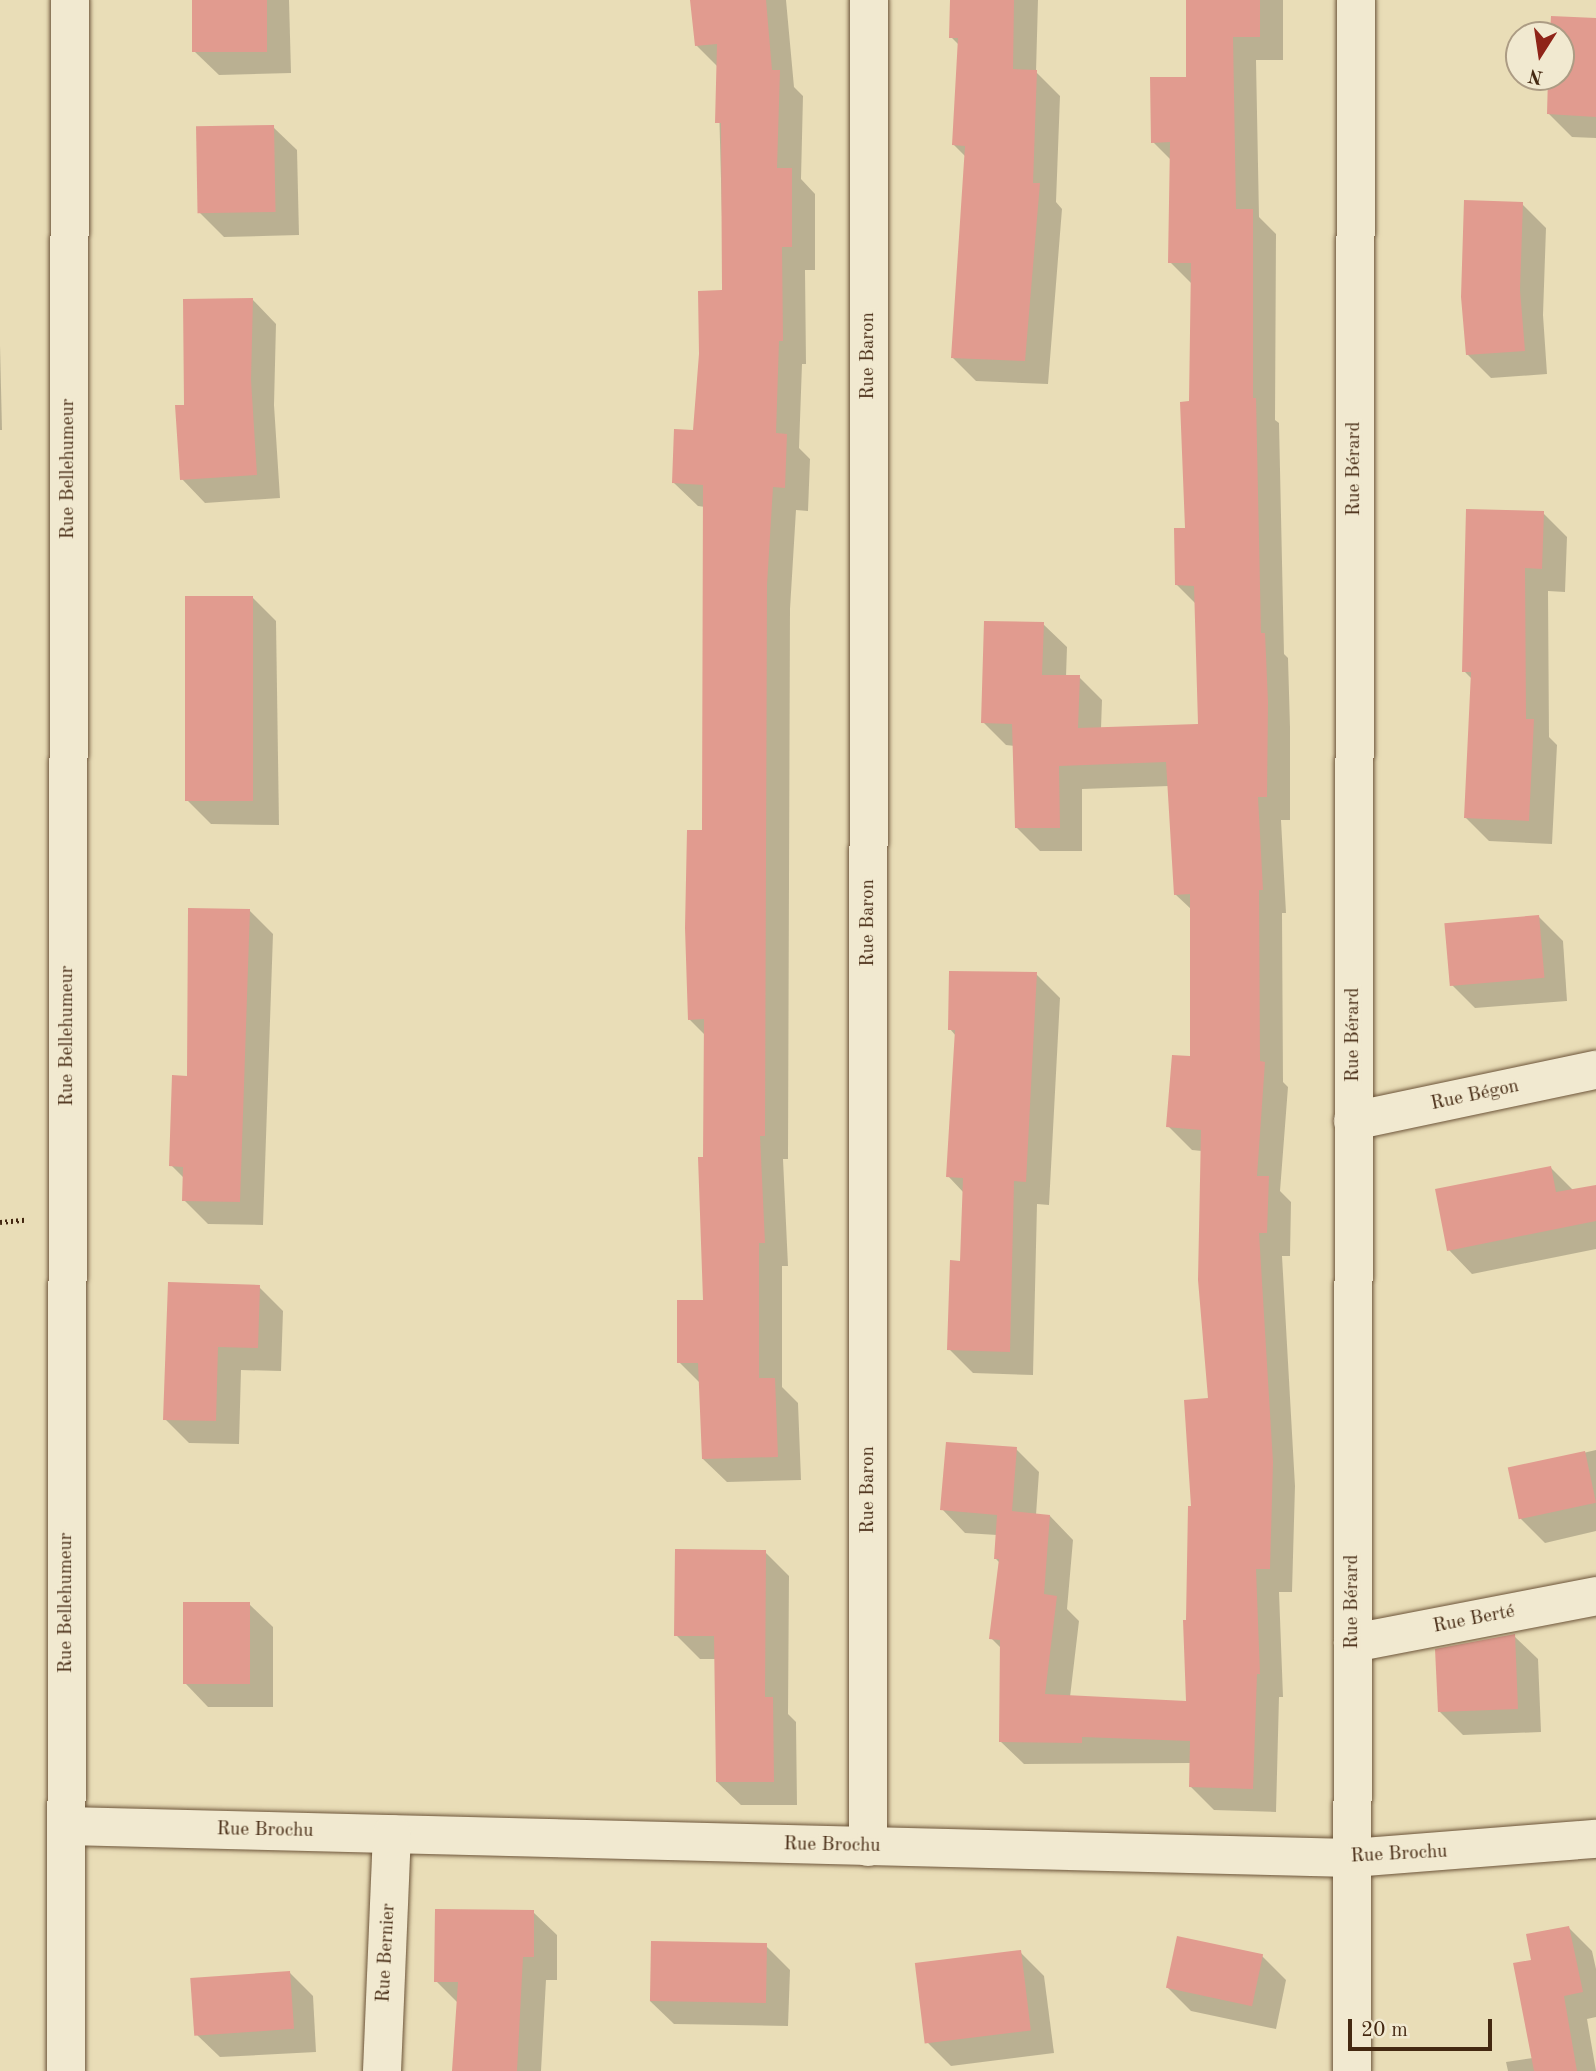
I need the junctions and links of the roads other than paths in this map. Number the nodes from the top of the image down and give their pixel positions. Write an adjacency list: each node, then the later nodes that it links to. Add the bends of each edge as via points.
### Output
1 (70, 0): 8 (street, Rue Bellehumeur)
2 (869, 0): 11 (street, Rue Baron)
3 (1356, 0): 5 (street, Rue Bérard)
4 (1596, 1070): 5 (street, Rue Bégon)
5 (1353, 1121): 7 (street, Rue Bérard)
6 (1596, 1596): 7 (street, Rue Berté)
7 (1353, 1643): 12 (street, Rue Bérard)
8 (67, 1826): 9 (street, Rue Brochu); 13 (street, Rue Bellehumeur)
9 (392, 1834): 11 (street, Rue Brochu); 14 (street, Rue Bernier)
10 (1596, 1839): 12 (street, Rue Brochu)
11 (868, 1847): 12 (street, Rue Brochu)
12 (1352, 1858): 15 (street, Rue Bérard)
13 (66, 2071)
14 (382, 2071)
15 (1352, 2071)

